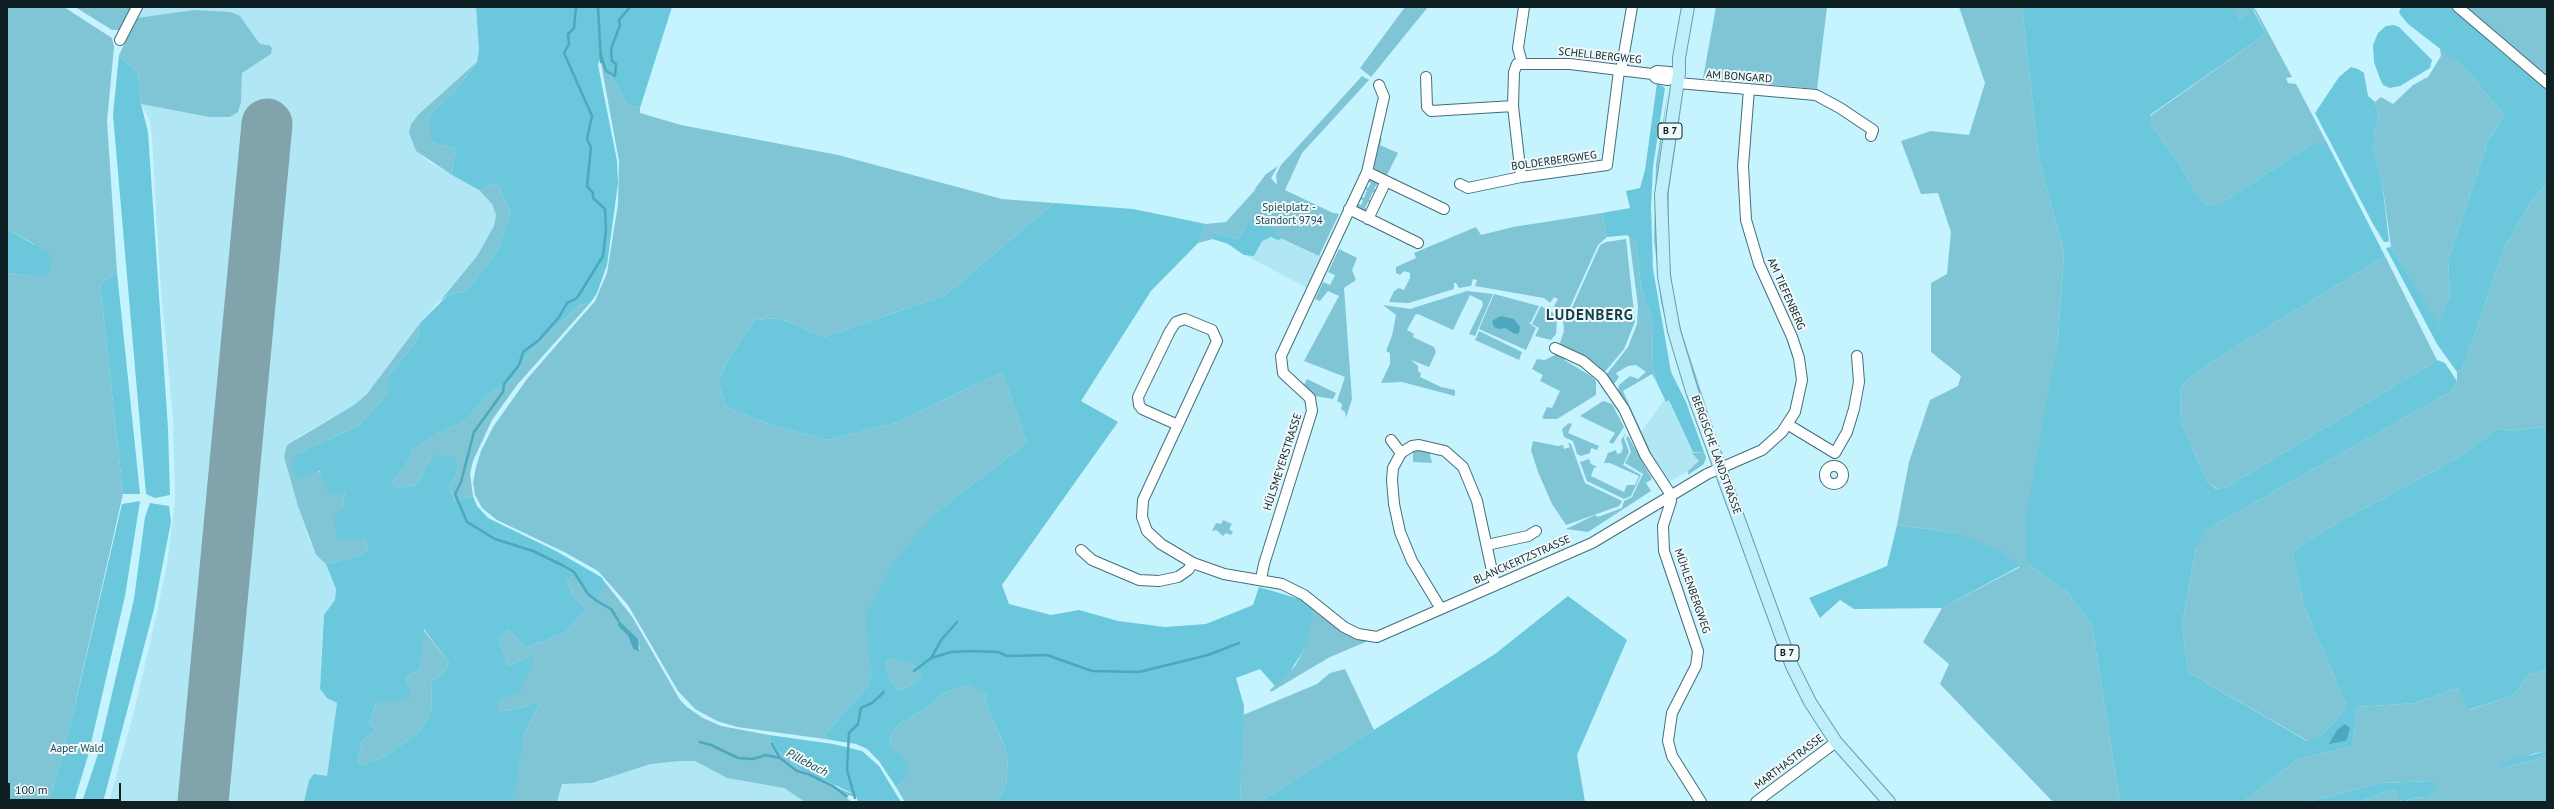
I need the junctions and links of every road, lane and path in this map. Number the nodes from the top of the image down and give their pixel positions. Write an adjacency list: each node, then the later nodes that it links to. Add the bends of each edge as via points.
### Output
1 (137, 7): 7 (street)
2 (1524, 7): 8 (street, via 1518,48)
3 (1632, 7): 9 (street)
4 (1688, 7): 11 (main road, BERGISCHE LANDSTRASSE / B 7, via 1678,58)
5 (1696, 7): 11 (main road, BERGISCHE LANDSTRASSE / B 7, via 1686,60)
6 (2458, 7): 12 (street)
7 (120, 40)
8 (1522, 63): 9 (street, SCHELLBERGWEG, via 1570,64); 15 (street, via 1517,64 1514,72)
9 (1620, 71): 11 (street, SCHELLBERGWEG, via 1652,74 1657,71 1670,72); 18 (street, BOLDERBERGWEG, via 1607,165)
10 (1426, 77): 15 (street, via 1427,107 1431,111)
11 (1678, 77): 14 (street, AM BONGARD); 33 (main road, BERGISCHE LANDSTRASSE / B 7, via 1661,195 1664,276 1680,352)
12 (2547, 83)
13 (1379, 85): 17 (street, HÜLSMEYERSTRASSE, via 1384,97)
14 (1750, 89): 16 (street, AM BONGARD, via 1799,93 1823,98 1873,130); 27 (street, AM TIEFENBERG, via 1743,166 1746,220 1759,264 1792,337 1801,369 1798,400)
15 (1513, 106): 18 (street)
16 (1871, 136)
17 (1367, 172): 19 (street); 21 (street, HÜLSMEYERSTRASSE)
18 (1521, 177): 20 (street, BOLDERBERGWEG, via 1468,188)
19 (1386, 181): 22 (street); 23 (street)
20 (1460, 184)
21 (1349, 209): 23 (street); 39 (street, HÜLSMEYERSTRASSE, via 1282,356 1283,373 1310,398 1312,411)
22 (1444, 209)
23 (1368, 219): 24 (street)
24 (1418, 243)
25 (1555, 348): 34 (street, via 1583,361 1602,377 1621,403 1646,455)
26 (1857, 356): 31 (street, via 1859,382 1854,409 1847,432)
27 (1788, 424): 31 (street); 33 (street, AM TIEFENBERG, via 1762,450)
28 (1178, 425): 28 (street, via 1217,341 1212,330 1185,319 1176,322 1170,331 1138,397 1142,408); 38 (street, via 1143,500 1142,517 1151,536)
29 (1391, 440): 30 (street)
30 (1401, 453): 36 (street, via 1419,445 1445,451 1460,462 1477,500); 41 (street, via 1392,480 1400,532 1412,561)
31 (1835, 453): 32 (street)
32 (1835, 466)
33 (1720, 467): 34 (street, BLANCKERTZSTRASSE); 42 (main road, BERGISCHE LANDSTRASSE / B 7, via 1792,666 1810,702)
34 (1671, 495): 40 (street, BLANCKERTZSTRASSE, via 1592,543); 43 (street, MÜHLENBERGWEG, via 1663,526 1664,551 1698,651 1696,666 1672,713 1668,740 1672,756)
35 (1536, 531): 36 (street, via 1528,536)
36 (1487, 545): 40 (street)
37 (1081, 550): 38 (street, via 1092,560 1139,580 1159,581 1178,577)
38 (1193, 563): 39 (street, via 1224,574)
39 (1261, 579): 41 (street, BLANCKERTZSTRASSE, via 1282,584 1304,595 1351,631 1377,637)
40 (1495, 585): 41 (street, BLANCKERTZSTRASSE)
41 (1441, 609)
42 (1836, 742): 44 (street, MARTHASTRASSE); 45 (main road, BERGISCHE LANDSTRASSE / B 7)
43 (1702, 802)
44 (1756, 802)
45 (1889, 802)

